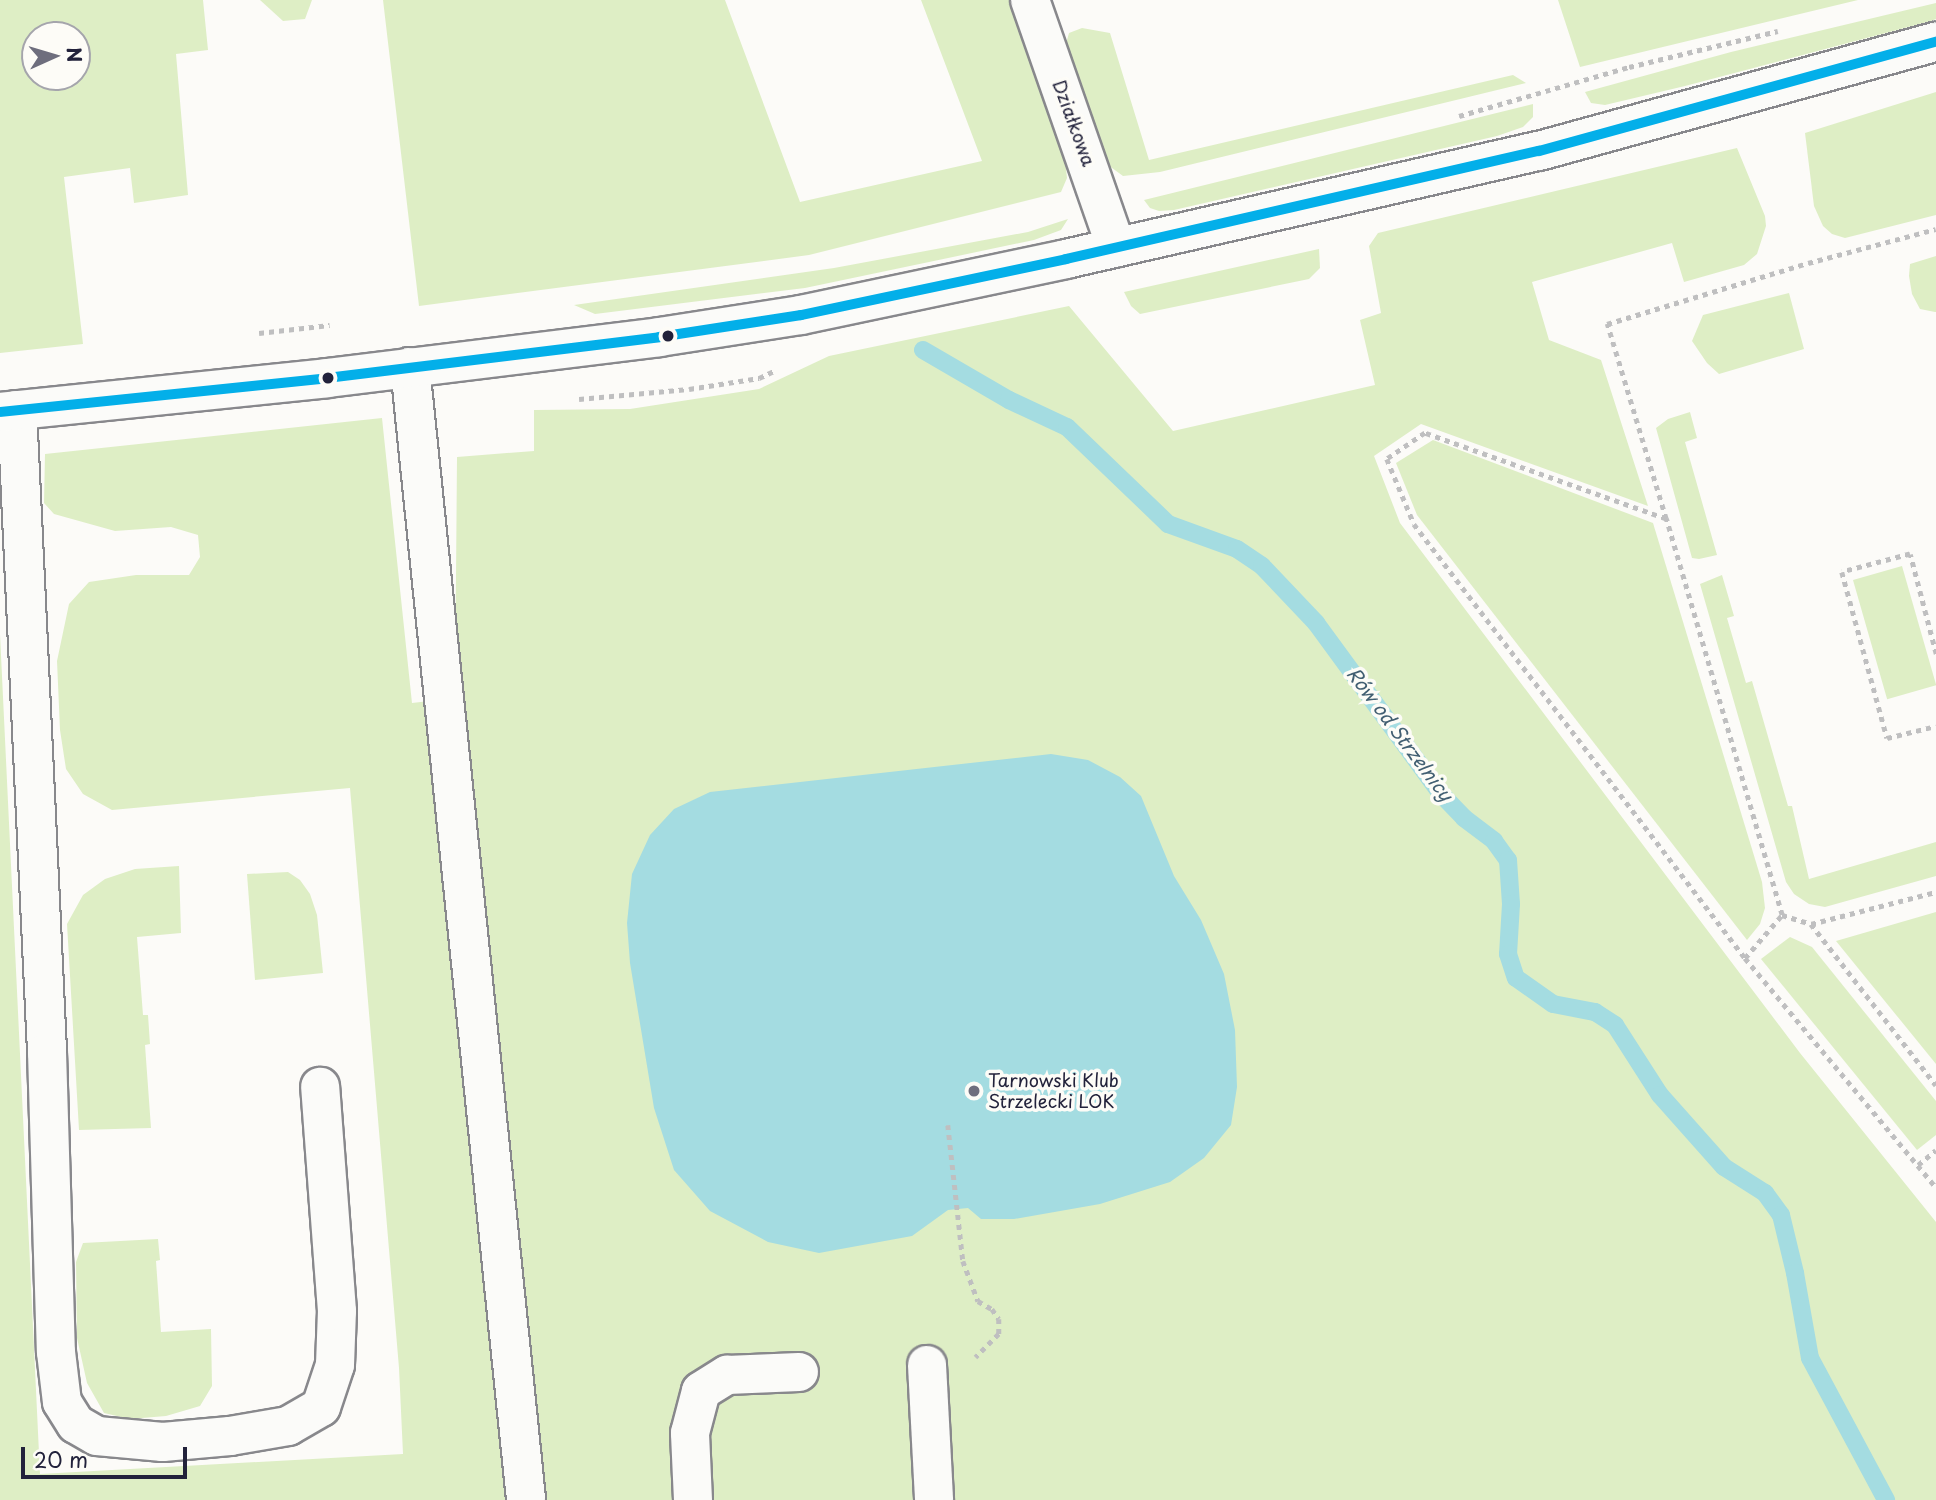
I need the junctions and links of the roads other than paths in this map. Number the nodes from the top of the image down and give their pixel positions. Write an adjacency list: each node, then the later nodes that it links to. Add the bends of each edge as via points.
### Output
1 (1030, 0): 3 (street, Działkowa)
2 (1936, 42): 3 (street, via 1539,151)
3 (1116, 247): 4 (street, via 800,315)
4 (410, 367): 5 (street); 9 (street)
5 (8, 411): 6 (street, via 47,1052 56,1352 62,1402 76,1424 97,1436 163,1442 288,1426 321,1407 335,1365 337,1311)
6 (320, 1087)
7 (927, 1365): 11 (street)
8 (799, 1372): 10 (street, via 727,1375 701,1391 690,1433)
9 (526, 1500)
10 (693, 1500)
11 (934, 1500)

